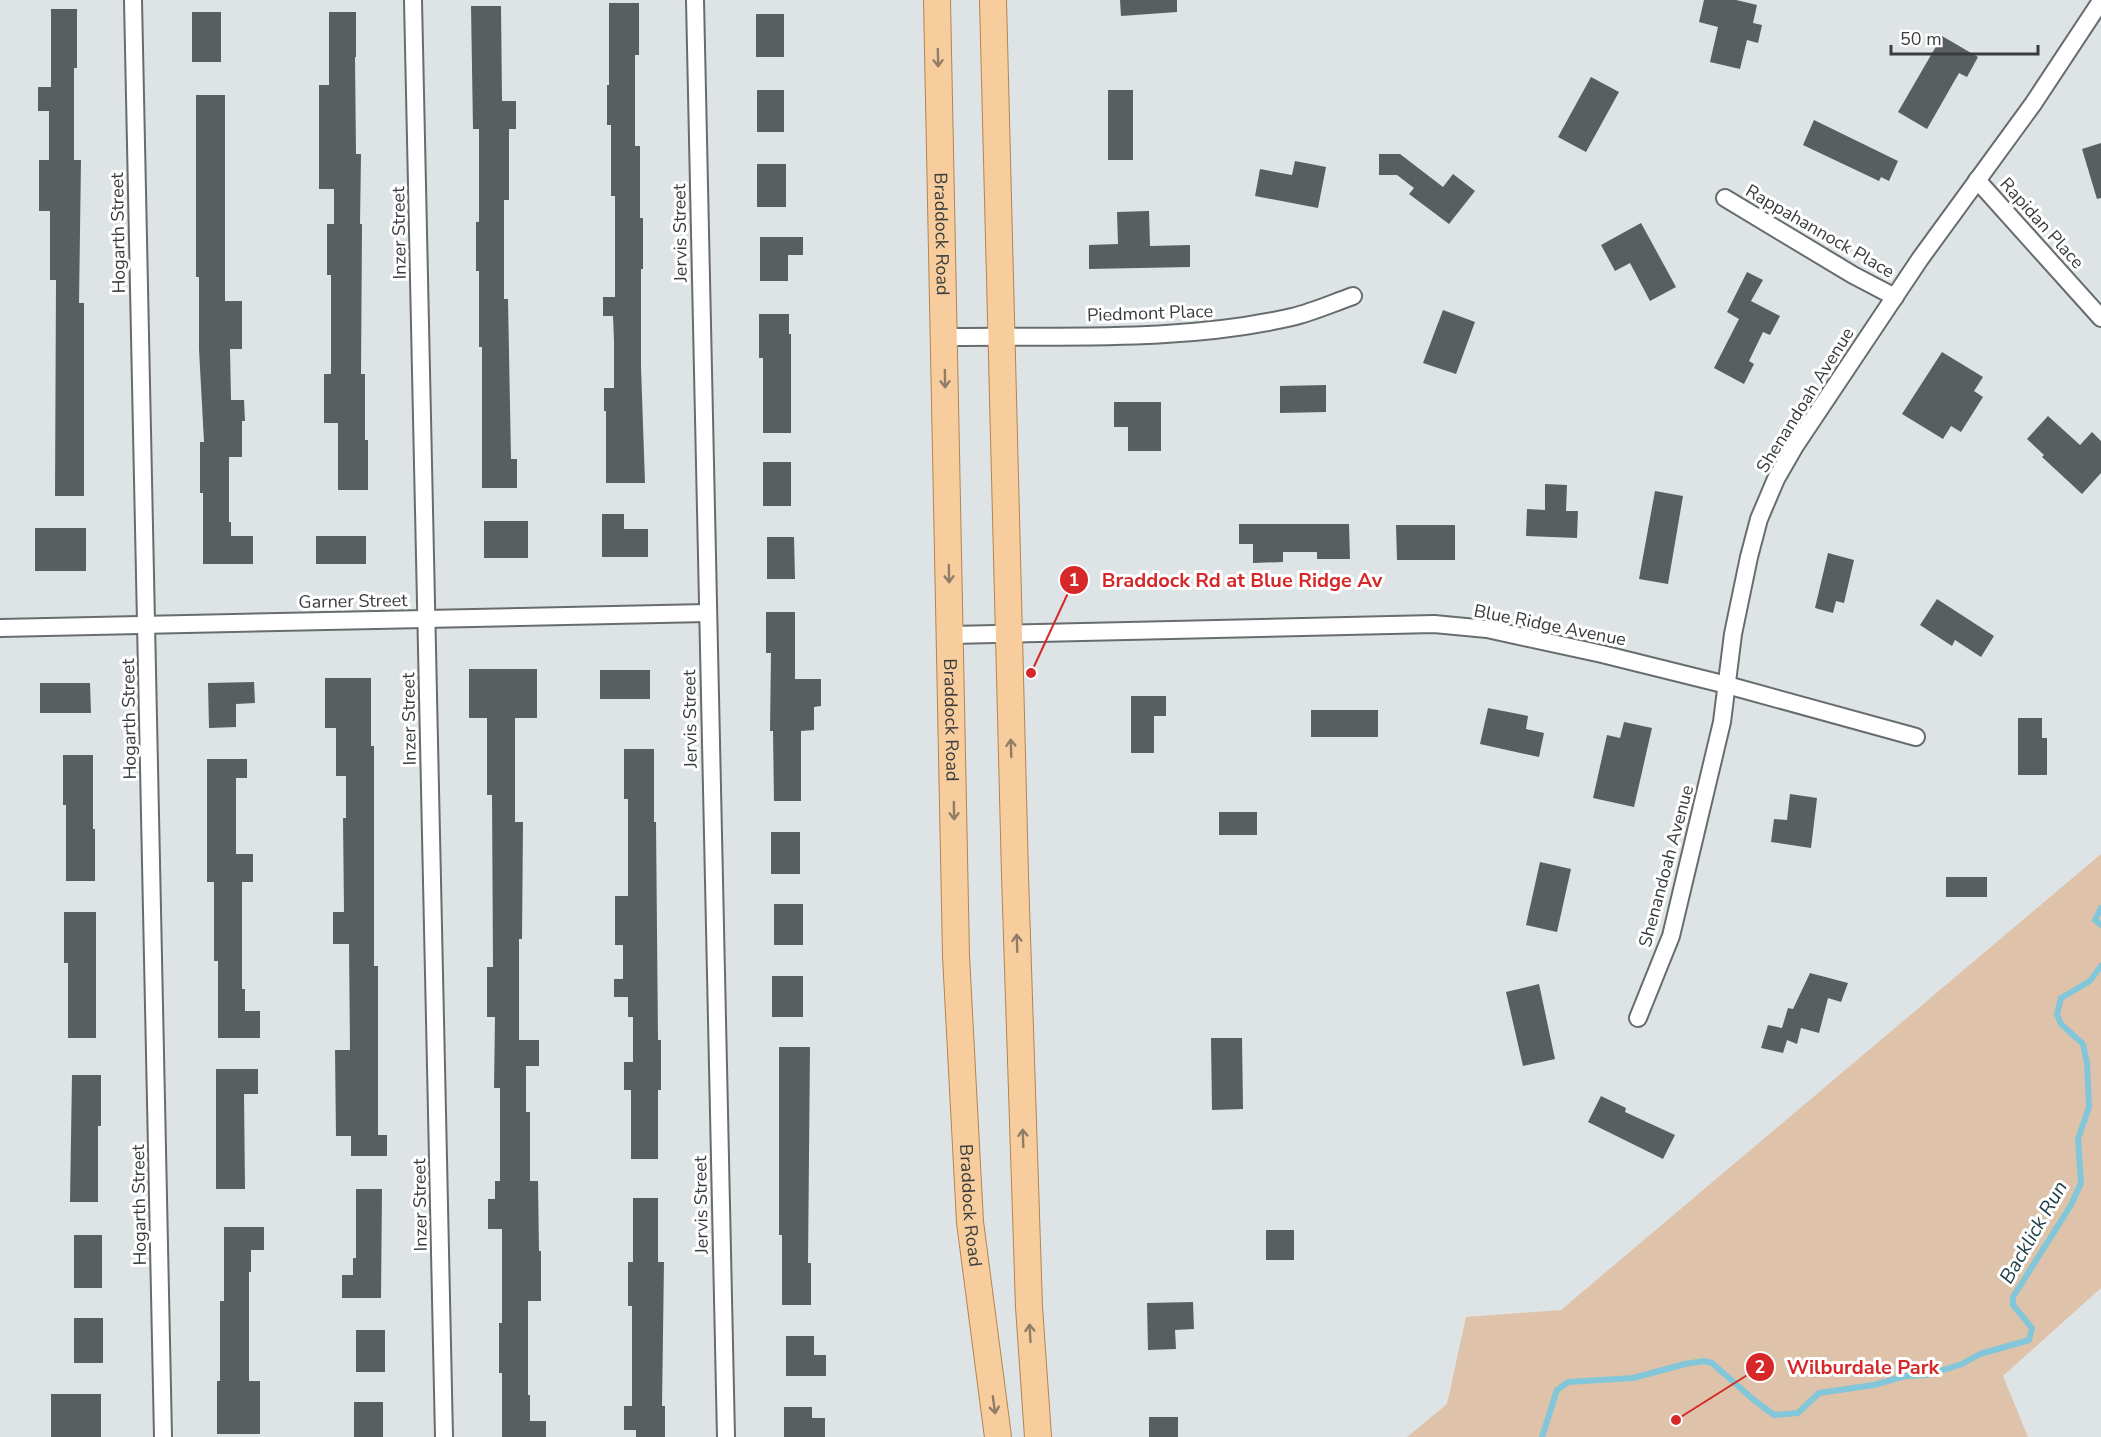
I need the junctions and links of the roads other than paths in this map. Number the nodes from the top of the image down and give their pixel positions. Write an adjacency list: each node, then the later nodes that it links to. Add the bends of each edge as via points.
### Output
1 (133, 0): 16 (street, Hogarth Street)
2 (413, 0): 15 (street, Inzer Street)
3 (695, 0): 14 (street, Jervis Street)
4 (937, 0): 13 (main road, Braddock Road, one-way to 13)
5 (993, 0): 12 (main road)
6 (2101, 1): 7 (street, Shenandoah Avenue)
7 (1977, 180): 10 (street, Shenandoah Avenue); 11 (street, Rapidan Place)
8 (1725, 198): 10 (street, Rappahannock Place)
9 (1353, 296): 12 (street, Piedmont Place, via 1295,316 1214,331)
10 (1895, 297): 20 (street, Shenandoah Avenue, via 1776,479 1749,557)
11 (2101, 318)
12 (1002, 336): 13 (street, Piedmont Place); 18 (main road)
13 (944, 337): 19 (main road, Braddock Road, one-way to 19)
14 (708, 613): 15 (street, Garner Street); 25 (street, Jervis Street)
15 (426, 619): 16 (street, Garner Street); 24 (street, Inzer Street)
16 (146, 625): 17 (street, Garner Street); 23 (street, Hogarth Street)
17 (0, 628)
18 (1008, 634): 19 (street, Blue Ridge Avenue); 20 (street, Blue Ridge Avenue, via 1434,624 1487,629); 27 (main road, one-way to 18, via 1029,1307)
19 (951, 635): 26 (main road, Braddock Road, one-way to 26, via 962,1092 970,1222)
20 (1727, 685): 21 (street, Blue Ridge Avenue); 22 (street, Shenandoah Avenue, via 1712,769 1671,936)
21 (1916, 737)
22 (1638, 1018)
23 (163, 1437)
24 (444, 1437)
25 (726, 1437)
26 (998, 1437)
27 (1038, 1437)

